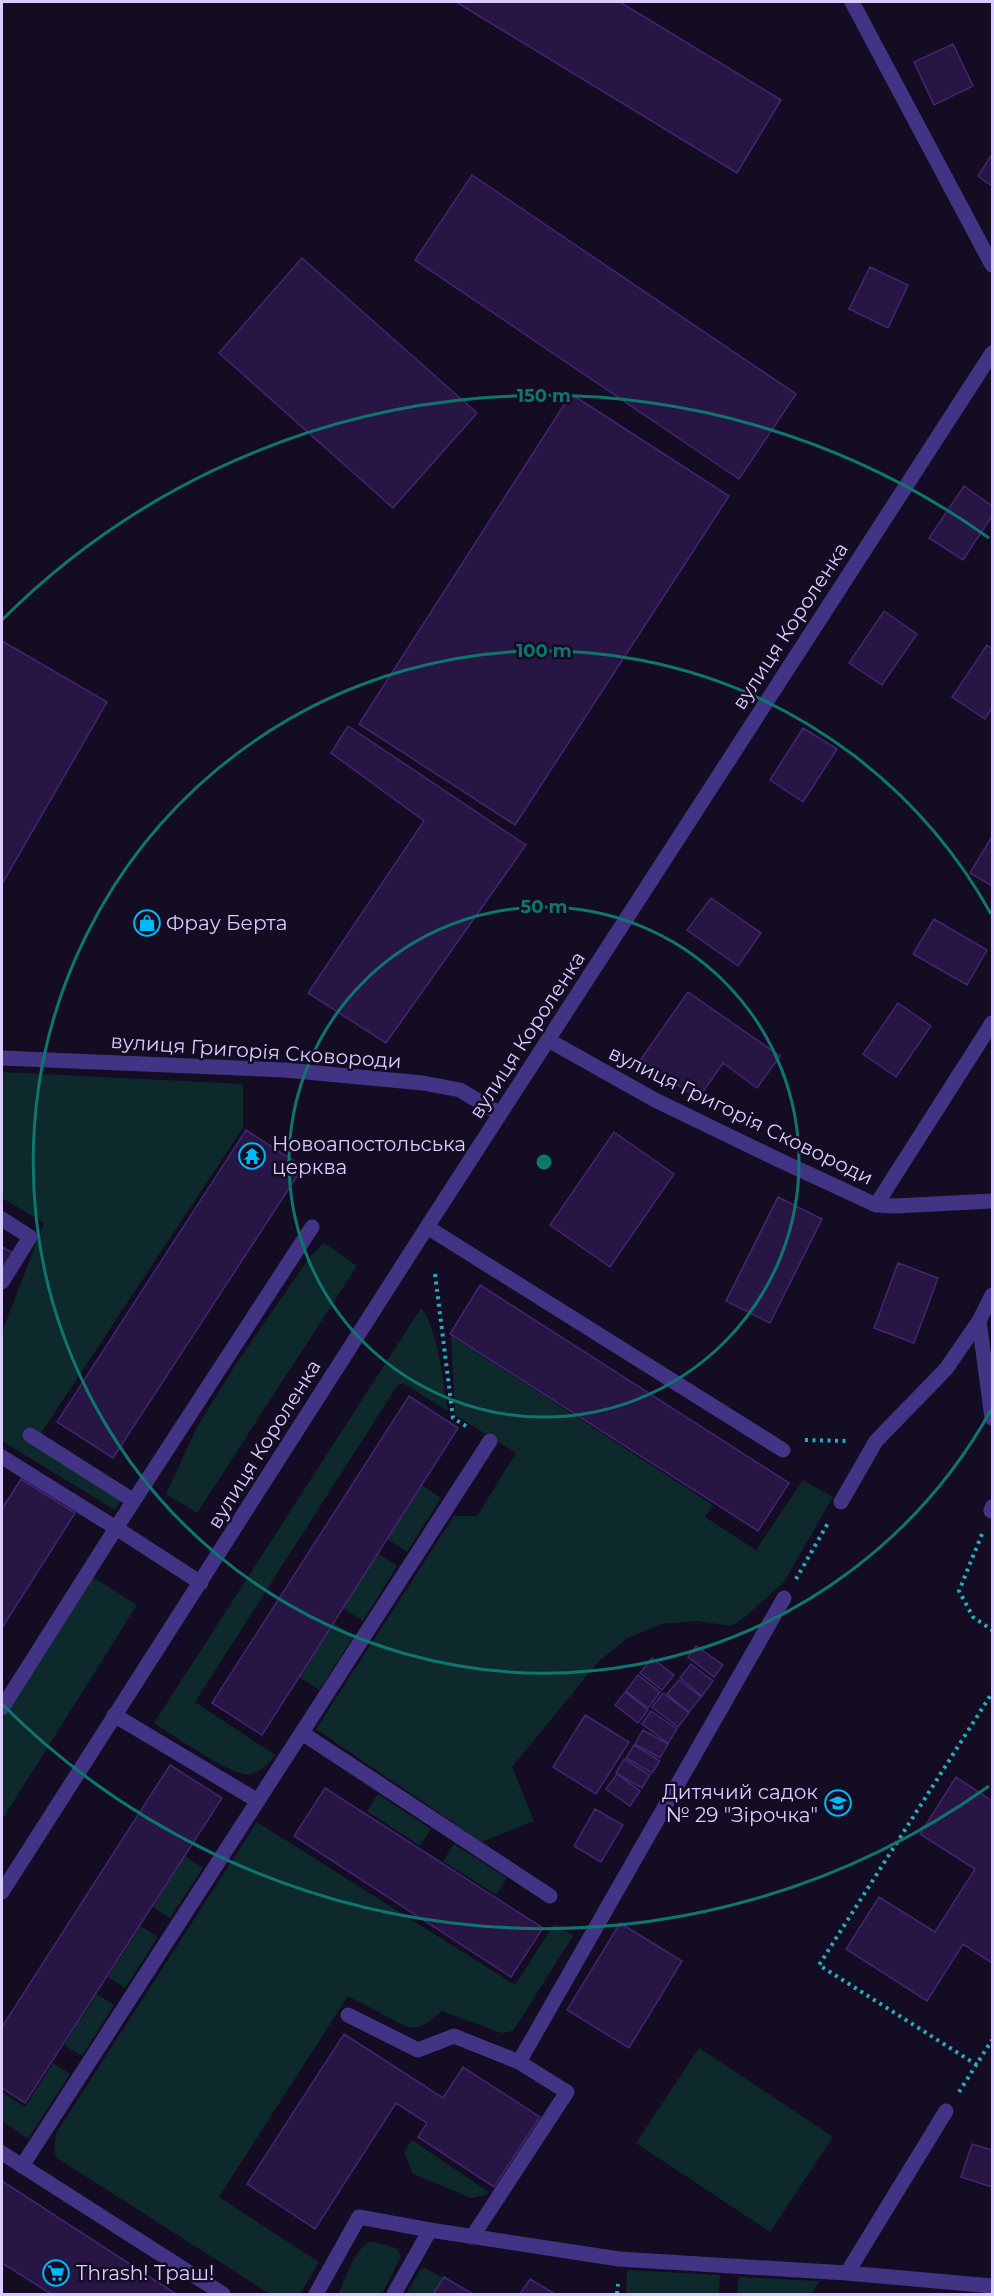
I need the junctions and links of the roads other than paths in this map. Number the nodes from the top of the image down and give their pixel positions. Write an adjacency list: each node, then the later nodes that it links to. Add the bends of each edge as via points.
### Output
1 (852, 2): 2 (street)
2 (993, 266)
3 (993, 353): 5 (street, вулиця Короленка)
4 (993, 1023): 9 (street)
5 (550, 1041): 7 (street, вулиця Короленка); 9 (street, вулиця Григорія Сковороди, via 655,1100)
6 (2, 1058): 7 (street, вулиця Григорія Сковороди, via 285,1070 423,1083 460,1090)
7 (500, 1114): 12 (street, вулиця Короленка)
8 (993, 1201): 9 (street, вулиця Григорія Сковороди)
9 (876, 1205)
10 (2, 1219): 13 (street, via 30,1237)
11 (312, 1227): 21 (street)
12 (427, 1227): 19 (street); 24 (street, вулиця Короленка)
13 (2, 1282)
14 (993, 1295): 15 (street)
15 (979, 1321): 16 (street); 22 (street, via 946,1369 876,1441)
16 (993, 1418)
17 (30, 1435): 21 (street)
18 (490, 1441): 28 (street)
19 (783, 1450)
20 (2, 1457): 23 (street)
21 (134, 1501): 23 (street)
22 (841, 1502)
23 (116, 1528): 24 (street); 26 (street)
24 (201, 1583): 27 (street, вулиця Короленка)
25 (784, 1598): 33 (street)
26 (2, 1708)
27 (114, 1715): 29 (street); 30 (street, вулиця Короленка)
28 (302, 1733): 29 (street); 31 (street)
29 (258, 1801): 36 (street)
30 (2, 1892)
31 (550, 1896)
32 (348, 2015): 33 (street, via 418,2050 454,2036)
33 (519, 2062): 38 (street, via 567,2092)
34 (946, 2111): 39 (street)
35 (2, 2153): 36 (street)
36 (22, 2166): 41 (street)
37 (430, 2230): 38 (street); 42 (street, via 359,2217); 43 (street)
38 (472, 2237): 39 (street, via 620,2259)
39 (847, 2273): 40 (street)
40 (993, 2286)
41 (223, 2295)
42 (316, 2295)
43 (394, 2295)

